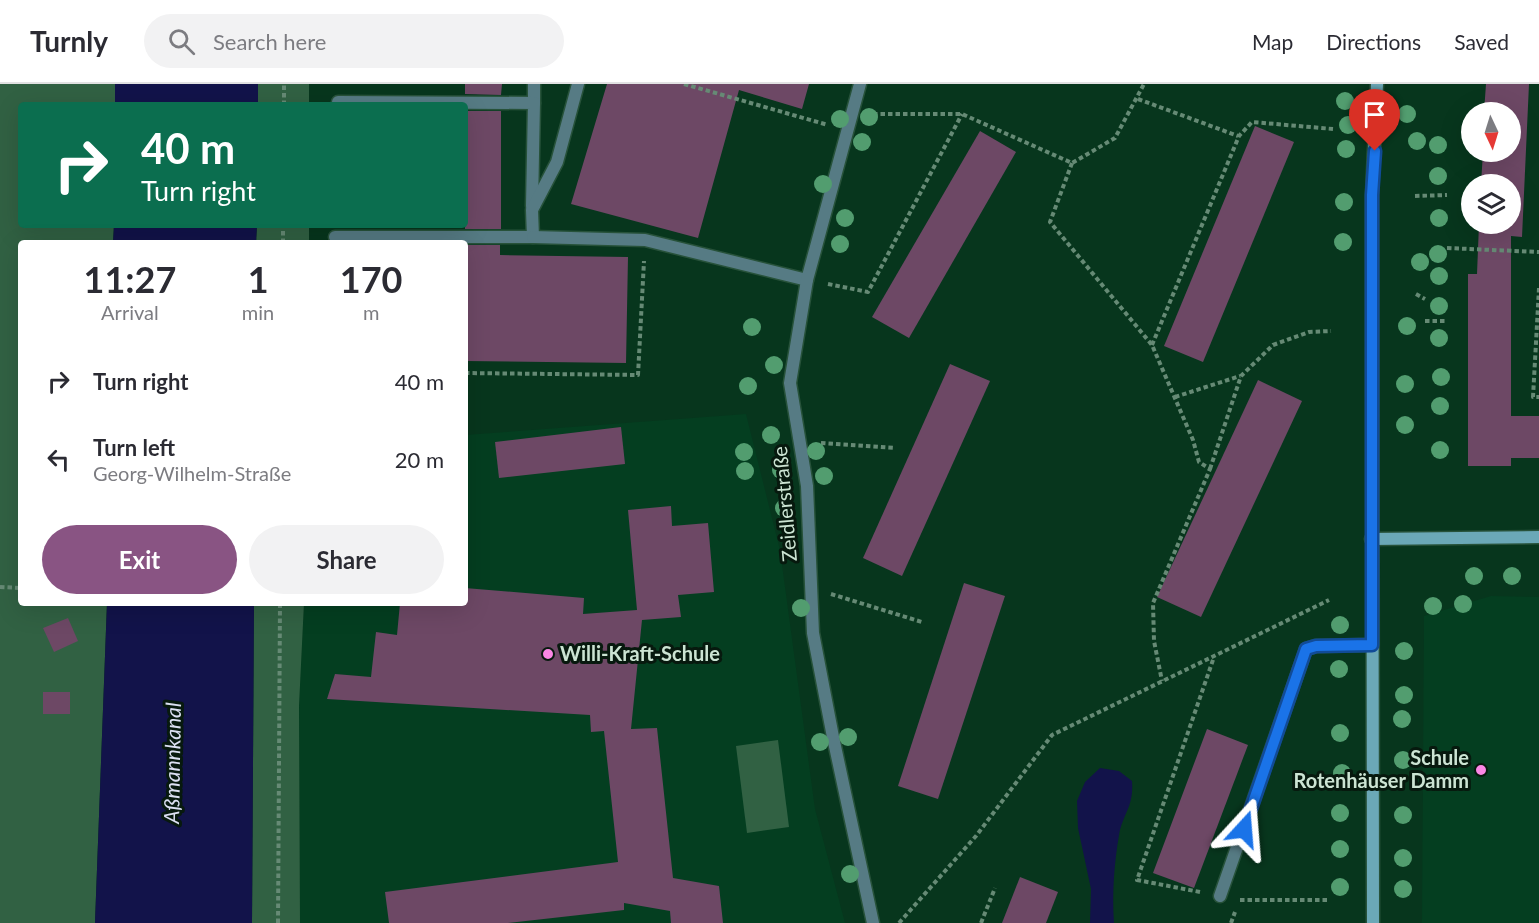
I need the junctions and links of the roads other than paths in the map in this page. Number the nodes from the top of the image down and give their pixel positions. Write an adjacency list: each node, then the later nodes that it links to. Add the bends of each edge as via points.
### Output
1 (534, 84): 6 (street)
2 (578, 84): 7 (street, via 557,162)
3 (860, 84): 10 (street, Zeidlerstraße)
4 (1377, 84): 12 (street, via 1372,195)
5 (468, 103): 6 (street)
6 (534, 103): 7 (street)
7 (532, 210): 9 (street)
8 (335, 237): 9 (street)
9 (533, 237): 10 (street, via 645,240)
10 (807, 280): 15 (street, Zeidlerstraße, via 790,383 807,486 813,633)
11 (1539, 537): 12 (street)
12 (1371, 539): 13 (street)
13 (1372, 645): 14 (street, via 1306,649); 16 (street)
14 (1220, 896)
15 (873, 923)
16 (1373, 923)

